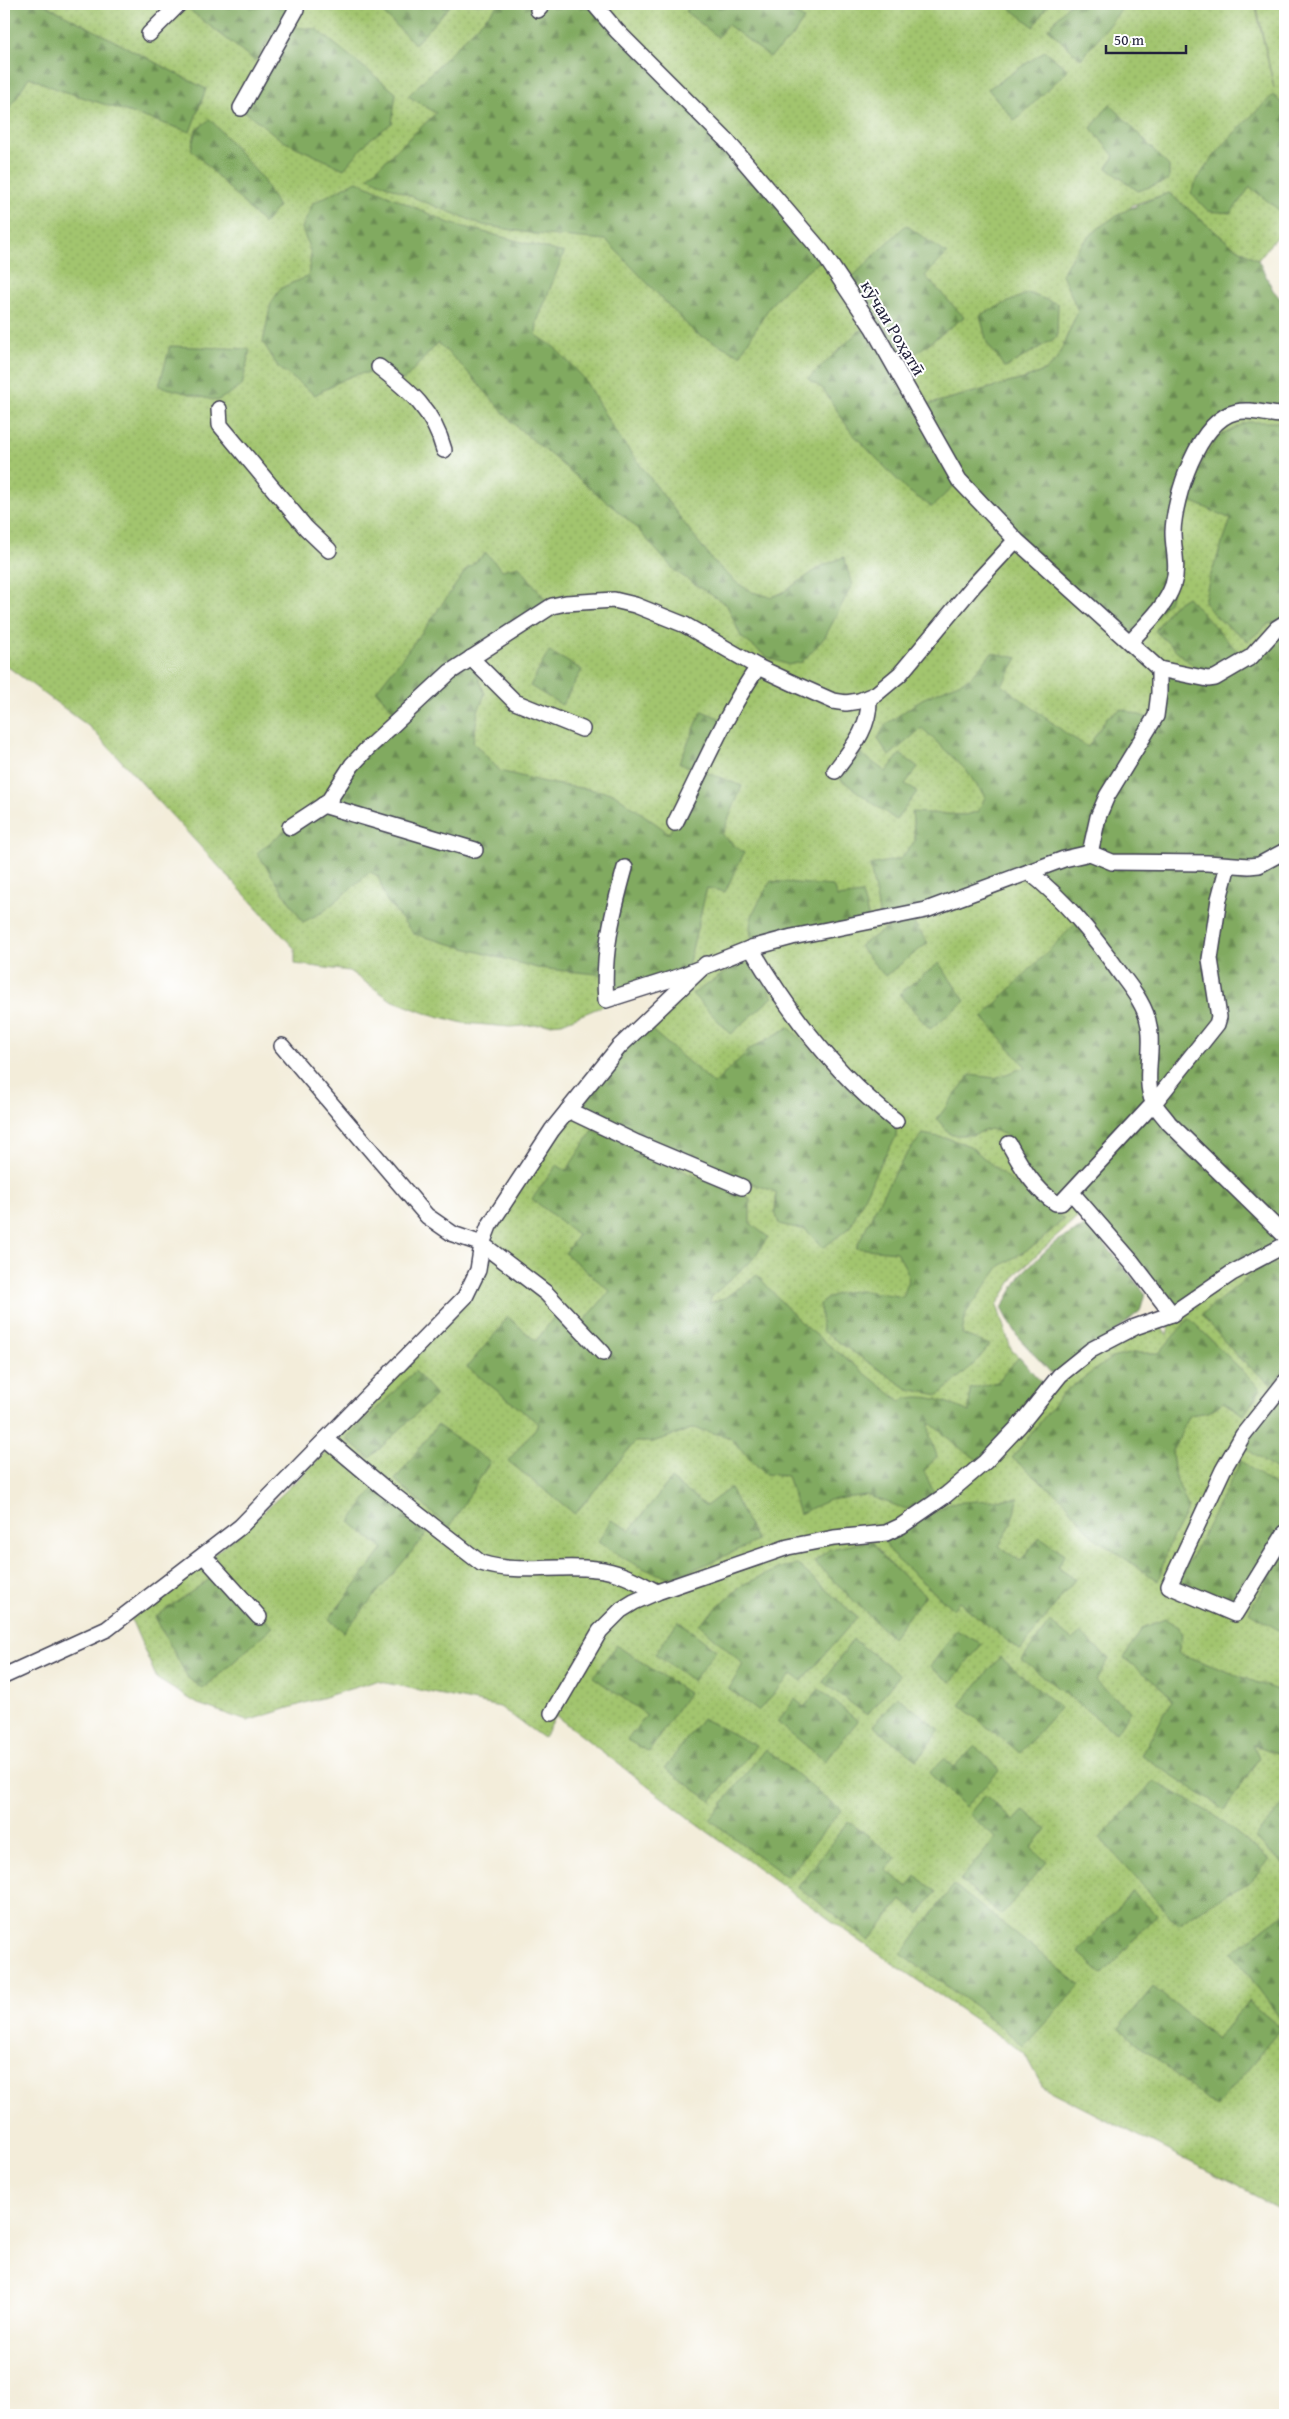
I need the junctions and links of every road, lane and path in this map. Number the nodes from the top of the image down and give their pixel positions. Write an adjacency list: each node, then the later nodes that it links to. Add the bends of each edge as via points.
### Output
1 (179, 4): 4 (street)
2 (594, 4): 10 (street, кӯчаи Роҳатӣ, via 726,140 822,252 873,328 959,480)
3 (296, 10): 5 (street)
4 (149, 34)
5 (241, 108)
6 (379, 367): 9 (street, via 410,392 431,415)
7 (219, 408): 11 (street, via 220,425 306,528)
8 (1285, 415): 13 (street, via 1235,412 1216,424 1198,446 1177,507 1173,531 1176,565 1173,584 1164,603)
9 (444, 450)
10 (1016, 540): 13 (street, кӯчаи Роҳатӣ); 17 (street, via 900,674)
11 (329, 550)
12 (1285, 623): 16 (street, via 1251,657 1215,678)
13 (1130, 642): 16 (street, кӯчаи Роҳатӣ)
14 (471, 658): 15 (street, via 552,606 614,600 636,605 685,625); 18 (street, via 515,702); 20 (street, via 450,672 368,748)
15 (758, 667): 17 (street, via 833,701 846,703); 21 (street, via 728,713)
16 (1159, 669): 25 (street, via 1156,716 1106,796)
17 (869, 698): 19 (street, via 870,714 866,726)
18 (582, 730)
19 (835, 771)
20 (323, 805): 22 (street); 23 (street)
21 (675, 823)
22 (290, 827)
23 (475, 850)
24 (1285, 850): 26 (street, via 1259,865)
25 (1090, 853): 26 (street, via 1112,862); 28 (street)
26 (1228, 865): 32 (street, via 1210,959 1219,1017 1217,1024)
27 (626, 868): 30 (street, via 613,911 604,983 606,1000 678,977)
28 (1029, 872): 29 (street, via 926,910 792,936); 32 (street, via 1053,890 1077,915 1144,1009 1151,1038 1150,1080)
29 (750, 948): 30 (street); 34 (street, via 774,989 804,1028 857,1087)
30 (706, 964): 33 (street, via 619,1047)
31 (282, 1046): 39 (street, via 427,1216 453,1234)
32 (1154, 1103): 37 (street); 38 (street, via 1169,1123)
33 (568, 1110): 36 (street); 39 (street, via 489,1226)
34 (896, 1121)
35 (1009, 1144): 37 (street, via 1021,1166 1045,1195 1059,1204)
36 (742, 1187)
37 (1072, 1193): 41 (street)
38 (1285, 1236)
39 (482, 1244): 42 (street, via 546,1293); 44 (street, via 478,1270 465,1297)
40 (1285, 1245): 41 (street, via 1232,1274)
41 (1172, 1314): 47 (street, via 1135,1327 1077,1360 1060,1375 985,1462 946,1495 893,1530 788,1546)
42 (603, 1353)
43 (1285, 1382): 45 (street, via 1243,1435 1228,1461 1168,1586 1235,1614)
44 (326, 1439): 46 (street, via 240,1527); 47 (street, via 481,1563 517,1570 596,1568 634,1580)
45 (1285, 1533)
46 (204, 1556): 48 (street); 49 (street, via 107,1629)
47 (657, 1592): 50 (street, via 634,1602 606,1624)
48 (259, 1617)
49 (4, 1676)
50 (552, 1713)

